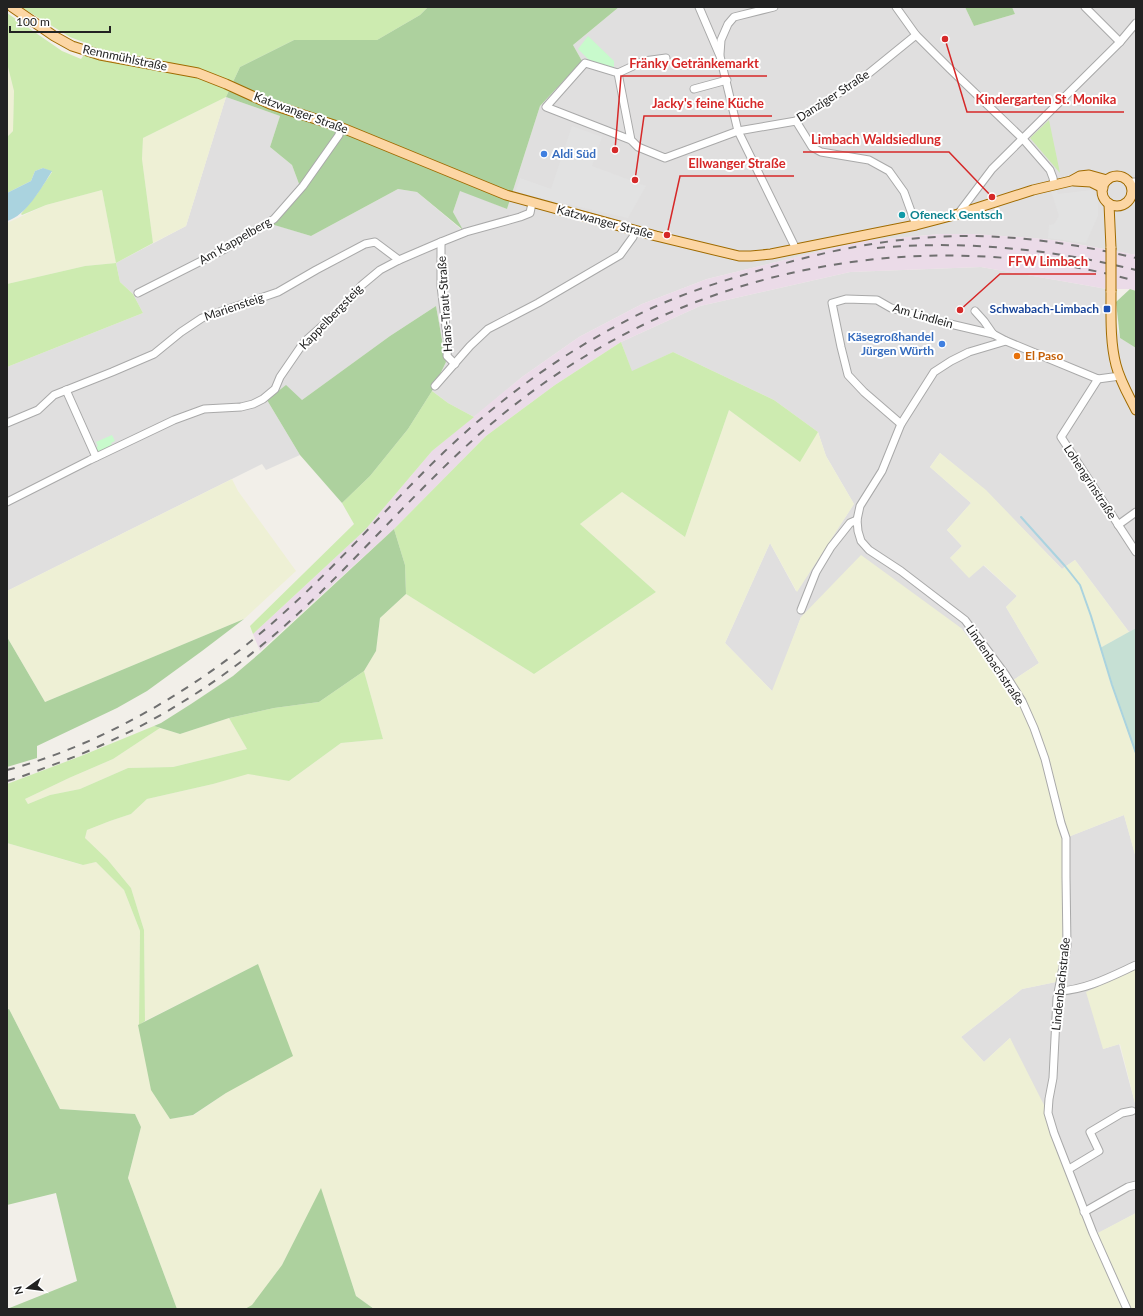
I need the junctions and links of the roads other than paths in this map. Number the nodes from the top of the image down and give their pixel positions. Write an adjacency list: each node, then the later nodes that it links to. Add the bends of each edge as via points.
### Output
1 (12, 7): 11 (main road, Rennmühlstraße, via 72,46 100,55)
2 (699, 7): 9 (street)
3 (774, 7): 9 (street, via 734,17 728,24 722,40)
4 (896, 7): 7 (street)
5 (1085, 7): 8 (street)
6 (1136, 23): 8 (street)
7 (916, 35): 15 (street, Danziger Straße, via 868,74); 18 (street)
8 (1120, 42): 18 (street)
9 (720, 56): 13 (street)
10 (666, 58): 12 (street, via 644,61)
11 (178, 68): 16 (main road, Katzwanger Straße, via 216,80 270,104)
12 (618, 73): 19 (street); 19 (street, Danziger Straße, via 584,63 546,107)
13 (727, 80): 14 (street); 17 (street)
14 (694, 89)
15 (796, 121): 17 (street, Danziger Straße); 28 (street, via 812,147 821,152 869,160 889,171 904,192)
16 (340, 127): 24 (main road, Katzwanger Straße, via 506,195); 34 (street, Am Kappelberg, via 339,135 303,186 274,219 225,248)
17 (738, 131): 19 (street, Danziger Straße, via 665,158 638,147); 32 (street)
18 (1023, 139): 21 (street, via 1050,170); 27 (street, via 992,169)
19 (631, 140)
20 (1132, 182): 22 (main road, via 1118,177); 23 (main road, via 1131,187)
21 (1054, 184): 22 (main road, Katzwanger Straße, via 1089,174); 27 (main road, Katzwanger Straße)
22 (1105, 184): 25 (main road, via 1102,194)
23 (1134, 191): 26 (main road)
24 (532, 203): 29 (main road, Katzwanger Straße); 31 (street, Kappelbergsteig, via 530,213)
25 (1109, 204): 26 (main road); 30 (main road)
26 (1121, 206): 30 (main road)
27 (958, 214): 28 (main road, Katzwanger Straße)
28 (916, 225): 32 (main road, Katzwanger Straße)
29 (635, 230): 32 (main road, Katzwanger Straße, via 739,256); 38 (street, via 634,237 620,255 488,329)
30 (1111, 230): 39 (main road, bridge, via 1112,339)
31 (441, 242): 33 (street, Kappelbergsteig); 38 (street, Hans-Traut-Straße, via 441,286 448,356)
32 (796, 249)
33 (399, 260): 42 (street, Mariensteig, via 375,242 365,244 278,292 202,318 154,354); 46 (street, Kappelbergsteig, via 380,270 304,342 280,377 275,389 263,399 241,407 204,409 174,420)
34 (138, 293)
35 (975, 310): 36 (street)
36 (993, 334): 37 (street); 45 (street, Am Lindlein, via 892,308 877,300 846,299 832,303 848,375)
37 (1006, 341): 40 (street); 45 (street, Lindenbachstraße, via 970,352 934,372)
38 (455, 364): 41 (street)
39 (1120, 376): 40 (street); 43 (main road)
40 (1098, 379): 50 (street, Lohengrinstraße, via 1061,437)
41 (435, 386)
42 (66, 390): 44 (street, Mariensteig, via 54,395 38,410); 46 (street)
43 (1136, 410)
44 (7, 423)
45 (901, 424): 49 (street, Lindenbachstraße, via 882,471 860,506)
46 (96, 457): 47 (street, Kappelbergsteig)
47 (7, 502)
48 (1136, 512): 50 (street, Lohengrinstraße)
49 (857, 520): 52 (street, via 850,523 831,546 816,572); 54 (street, Lindenbachstraße, via 861,541 869,550 965,620 1005,674 1022,701 1034,728 1066,838 1067,946)
50 (1118, 525): 51 (street, Lohengrinstraße)
51 (1136, 552)
52 (801, 610)
53 (1136, 965): 54 (street, via 1070,991)
54 (1058, 991): 56 (street, Lindenbachstraße, via 1053,1078 1048,1113)
55 (1132, 1111): 56 (street, via 1122,1113 1090,1132 1099,1151)
56 (1068, 1169): 58 (street, Lindenbachstraße)
57 (1136, 1185): 58 (street)
58 (1084, 1212): 59 (street, Lindenbachstraße)
59 (1128, 1309)

